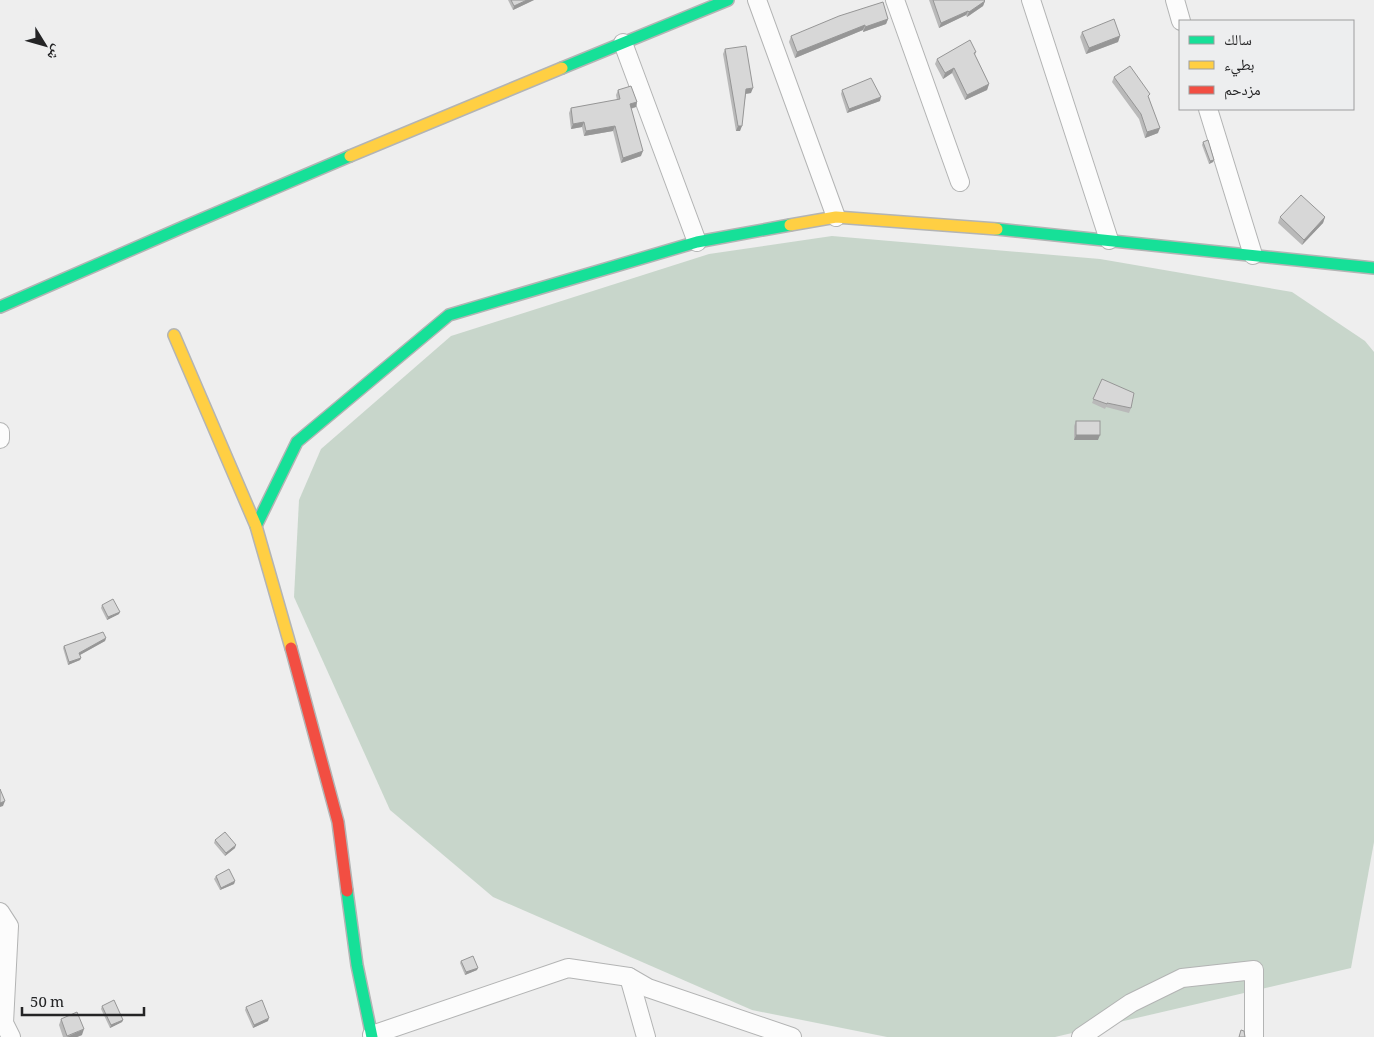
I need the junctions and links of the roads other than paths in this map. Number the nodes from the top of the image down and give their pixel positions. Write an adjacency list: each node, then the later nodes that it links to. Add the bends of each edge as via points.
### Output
1 (728, 0): 7 (street)
2 (757, 0): 10 (street)
3 (895, 0): 9 (street)
4 (1031, 0): 11 (street)
5 (1175, 0): 6 (street)
6 (1181, 20)
7 (623, 43): 12 (street); 15 (street, via 116,255)
8 (1208, 110): 13 (street)
9 (960, 182)
10 (836, 217): 11 (street); 12 (street)
11 (1109, 240): 13 (street)
12 (697, 242): 19 (street, via 449,315 297,442)
13 (1253, 255): 14 (street)
14 (1374, 268)
15 (0, 308)
16 (174, 335): 19 (street)
17 (0, 432): 18 (street)
18 (0, 439)
19 (256, 526): 23 (street, via 338,822 357,965)
20 (0, 912): 24 (street, via 9,926 4,1024)
21 (629, 977): 22 (street, via 648,988); 23 (street, via 568,968); 25 (street)
22 (742, 1020): 26 (street); 27 (street)
23 (371, 1036)
24 (11, 1037)
25 (646, 1037)
26 (748, 1037)
27 (792, 1037)
28 (1081, 1037): 29 (street, via 1131,1004 1182,978 1254,970)
29 (1254, 1037)

